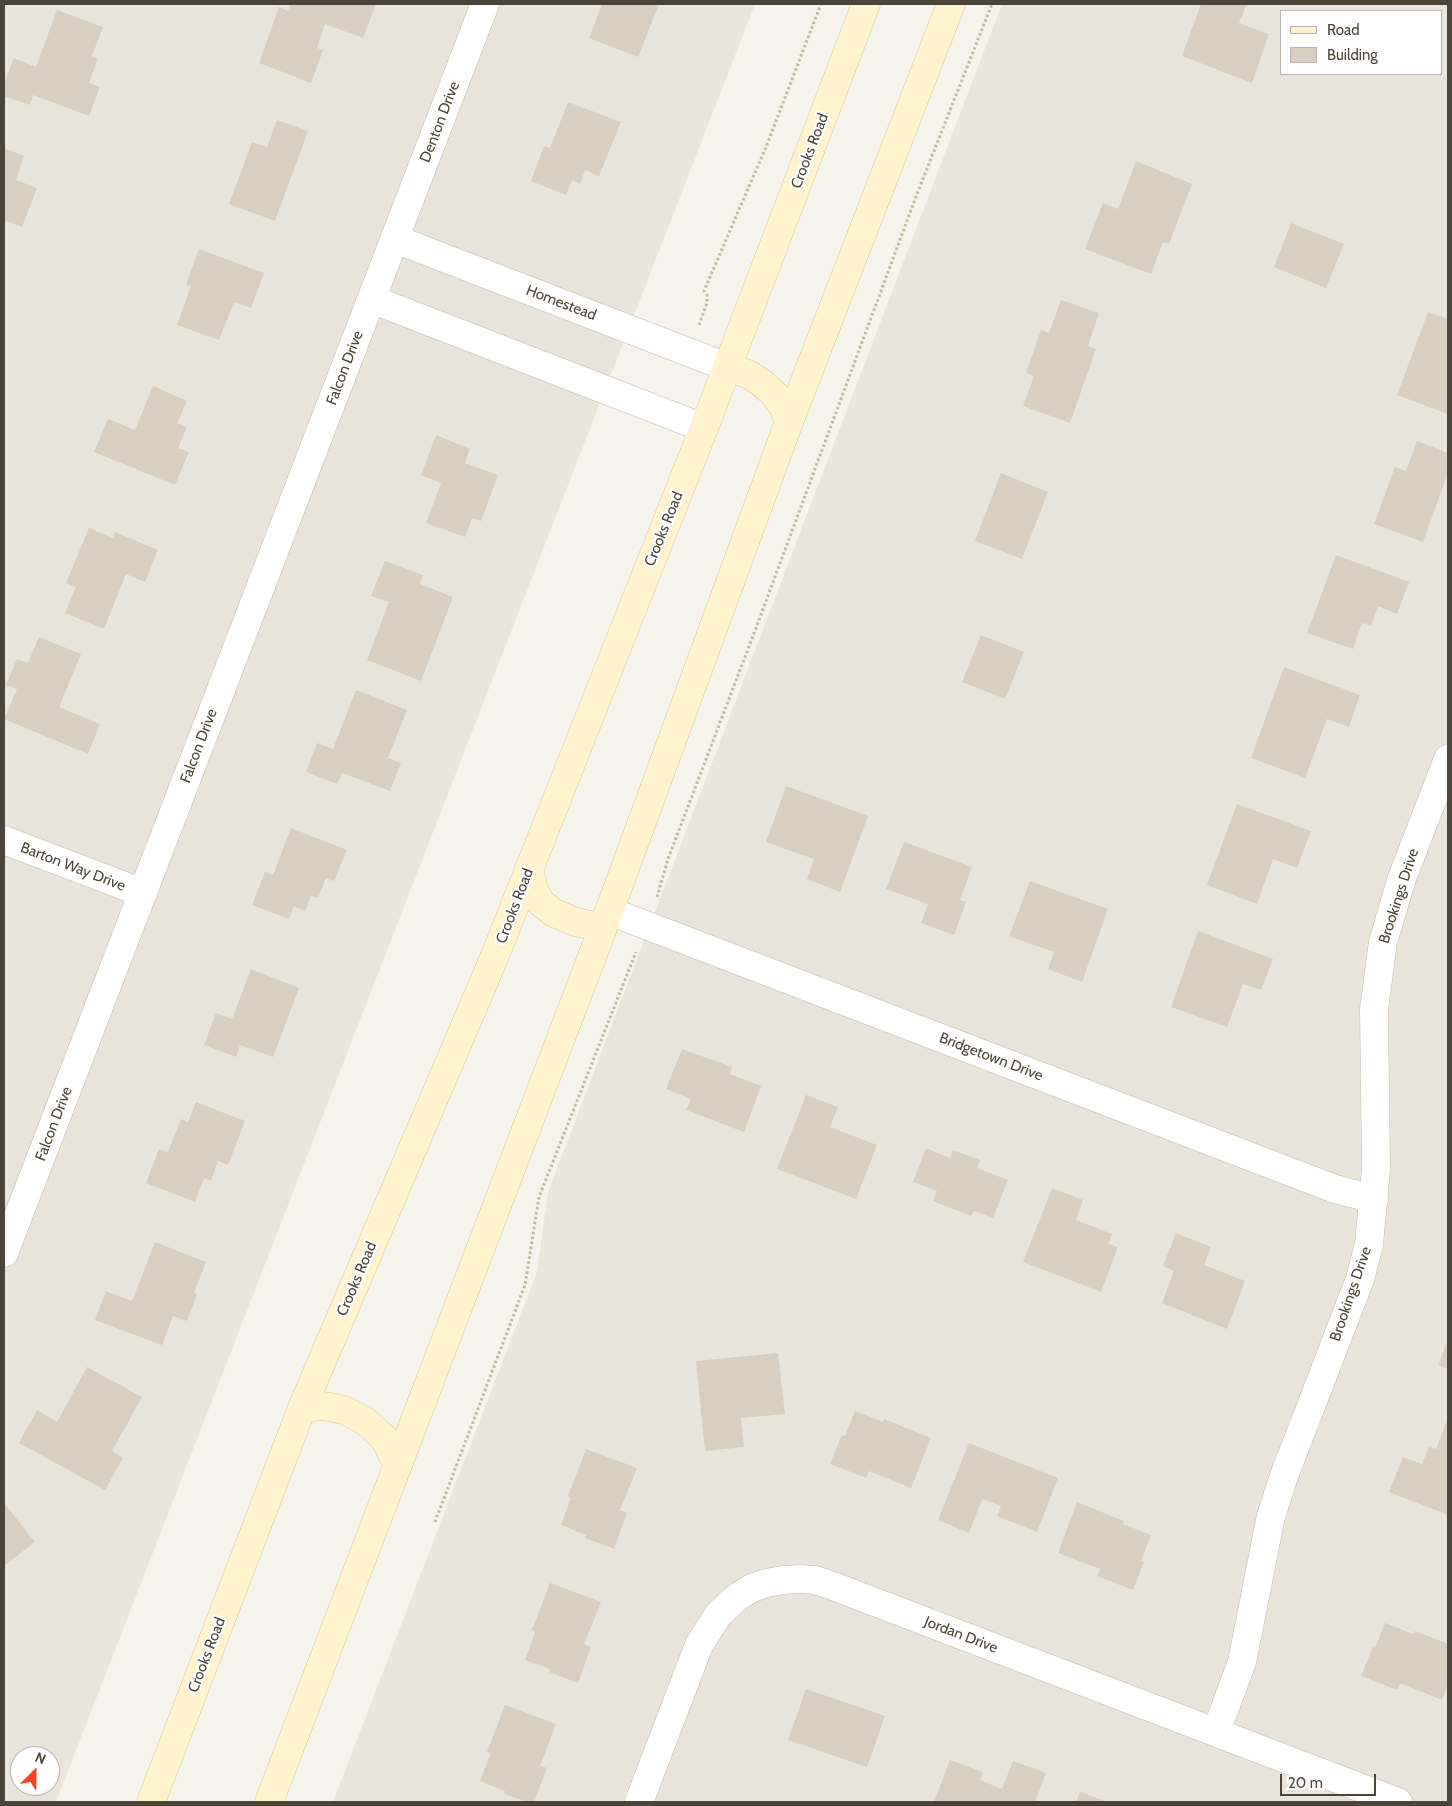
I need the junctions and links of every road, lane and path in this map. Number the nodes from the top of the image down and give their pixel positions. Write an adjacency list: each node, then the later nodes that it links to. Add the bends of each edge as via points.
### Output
1 (485, 4): 6 (street, Denton Drive)
2 (821, 4): 7 (path, via 766,147 704,291)
3 (866, 4): 9 (main road, Crooks Road)
4 (951, 4): 10 (main road)
5 (992, 4): 15 (path, via 917,194)
6 (394, 239): 8 (street, Falcon Drive); 9 (street, Homestead)
7 (707, 295)
8 (371, 299): 11 (street); 16 (street, Falcon Drive)
9 (727, 367): 10 (main road, via 762,383 784,408); 11 (main road, Crooks Road)
10 (789, 422): 17 (main road)
11 (704, 428): 14 (main road, Crooks Road)
12 (1448, 759): 19 (street, Brookings Drive, via 1402,878 1383,942 1374,1009)
13 (4, 840): 16 (street, Barton Way Drive)
14 (529, 868): 17 (main road, via 540,902 554,913 576,922); 21 (main road, Crooks Road, via 494,958)
15 (660, 887)
16 (143, 893): 20 (street, Falcon Drive)
17 (606, 919): 19 (street, Bridgetown Drive, via 1335,1189); 22 (main road)
18 (632, 962): 23 (path, via 539,1197 525,1284)
19 (1374, 1199): 24 (street, Brookings Drive, via 1369,1244 1360,1279 1271,1516 1242,1662)
20 (4, 1252)
21 (302, 1408): 22 (main road, via 324,1406 344,1410 365,1421 384,1438); 25 (main road, Crooks Road)
22 (398, 1466): 26 (main road)
23 (435, 1522)
24 (1216, 1732): 27 (street, Jordan Drive, via 833,1586 815,1580 783,1580 752,1588 736,1598 707,1630); 28 (street, Jordan Drive)
25 (151, 1802)
26 (269, 1802)
27 (639, 1802)
28 (1398, 1802)

